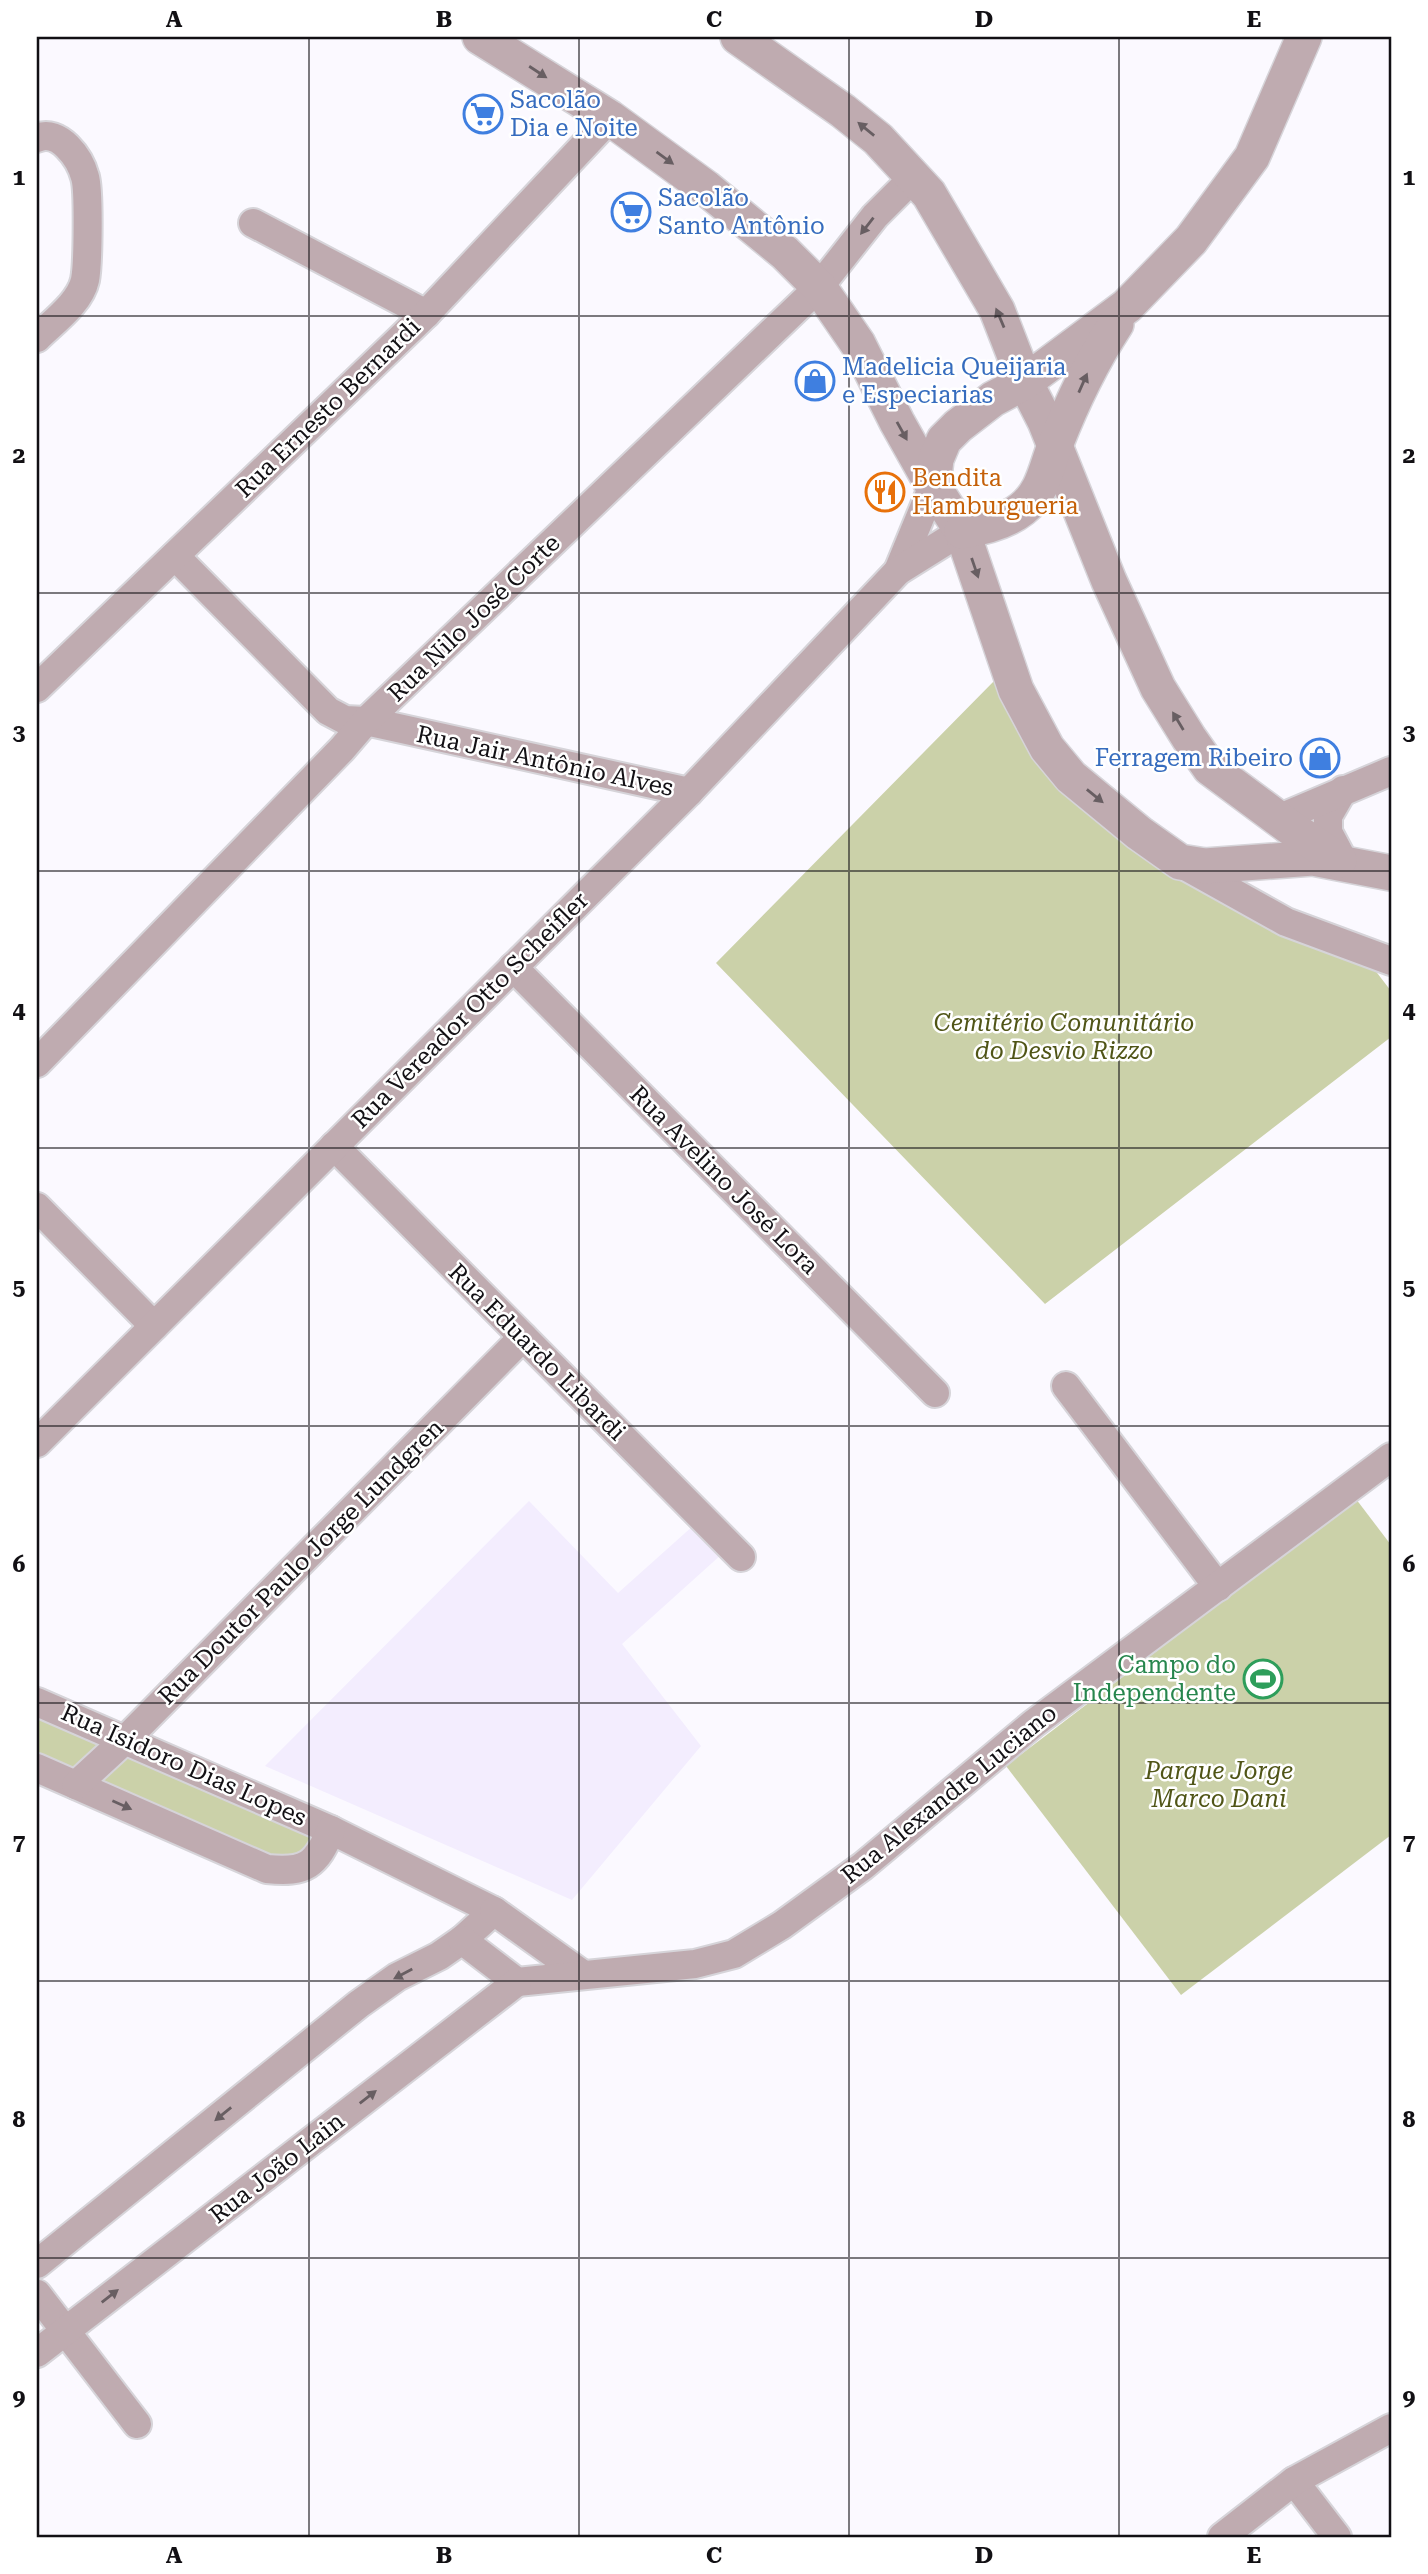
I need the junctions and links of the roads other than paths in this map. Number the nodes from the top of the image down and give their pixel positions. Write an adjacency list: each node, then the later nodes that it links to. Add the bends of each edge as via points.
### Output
1 (531, 37): 4 (street)
2 (738, 37): 7 (street, one-way to 2, via 843,111)
3 (1304, 37): 10 (street, via 1252,157 1191,240)
4 (489, 42): 5 (street, one-way to 5)
5 (610, 118): 9 (street, one-way to 9, via 706,188); 11 (street, Rua Ernesto Bernardi)
6 (49, 139): 12 (street, via 75,158 85,176 85,281 73,302)
7 (914, 177): 9 (street, Rua Nilo José Corte, one-way to 9, via 875,216); 13 (street, one-way to 7, via 997,310 929,194)
8 (253, 223): 11 (street)
9 (819, 287): 15 (street, one-way to 15, via 858,344); 20 (street, Rua Nilo José Corte)
10 (1127, 306): 13 (street, Rua Vereador Otto Scheifler); 14 (street, Rua Vereador Otto Scheifler, one-way to 10, via 1094,358)
11 (426, 314): 17 (street, Rua Ernesto Bernardi)
12 (37, 338)
13 (1025, 382): 14 (street); 15 (street, Rua Vereador Otto Scheifler, via 993,399 944,440)
14 (1055, 445): 16 (street, Rua Vereador Otto Scheifler, via 1042,487 1021,510); 24 (street, one-way to 14, via 1210,768 1158,688)
15 (933, 486): 16 (street); 18 (street, Rua Vereador Otto Scheifler)
16 (962, 531): 18 (street, Rua Vereador Otto Scheifler); 25 (street, one-way to 25, via 1016,690 1047,748 1071,776 1139,833)
17 (175, 556): 19 (street, Rua Ernesto Bernardi); 20 (street, Rua Jair Antônio Alves, via 328,711 345,720)
18 (898, 571): 23 (street, Rua Vereador Otto Scheifler)
19 (37, 688)
20 (366, 721): 23 (street, Rua Jair Antônio Alves); 31 (street, Rua Nilo José Corte)
21 (1391, 771): 22 (street)
22 (1343, 790): 24 (street); 26 (street, via 1328,816 1328,832)
23 (690, 792): 30 (street, Rua Vereador Otto Scheifler)
24 (1285, 824): 25 (street, via 1263,844); 26 (street)
25 (1192, 864): 26 (street, via 1313,858); 29 (street, via 1286,922)
26 (1346, 864): 27 (street); 28 (street)
27 (1391, 873)
28 (1391, 887)
29 (1391, 961)
30 (513, 967): 32 (street, Rua Vereador Otto Scheifler); 37 (street, Rua Avelino José Lora)
31 (37, 1063)
32 (334, 1146): 34 (street, Rua Vereador Otto Scheifler); 35 (street, Rua Eduardo Libardi)
33 (37, 1208): 34 (street)
34 (154, 1326): 38 (street, Rua Vereador Otto Scheifler)
35 (523, 1337): 40 (street, Rua Eduardo Libardi); 43 (street, Rua Doutor Paulo Jorge Lundgren)
36 (1066, 1385): 41 (street)
37 (935, 1393)
38 (37, 1443)
39 (1391, 1457): 41 (street, Rua Alexandre Luciano)
40 (741, 1557)
41 (1218, 1587): 49 (street, Rua Alexandre Luciano, via 1034,1724 863,1866 782,1925 734,1954 695,1964)
42 (37, 1702): 43 (street, Rua Isidoro Dias Lopes)
43 (126, 1739): 45 (street, Rua Doutor Paulo Jorge Lundgren); 46 (street, Rua Isidoro Dias Lopes)
44 (37, 1768): 45 (street, Rua Isidoro Dias Lopes)
45 (76, 1785): 46 (street, Rua Isidoro Dias Lopes, one-way to 46, via 267,1870 292,1871 311,1864)
46 (331, 1830): 47 (street, Rua Isidoro Dias Lopes)
47 (494, 1912): 48 (street); 49 (street, Rua Isidoro Dias Lopes)
48 (462, 1940): 50 (street); 51 (street, one-way to 51, via 359,2004)
49 (582, 1974): 50 (street, Rua Alexandre Luciano)
50 (517, 1982): 53 (street, Rua João Lain, one-way to 50)
51 (37, 2264)
52 (37, 2294): 53 (street)
53 (66, 2330): 54 (street, Rua João Lain); 55 (street)
54 (37, 2353)
55 (137, 2424)
56 (1391, 2428): 57 (street)
57 (1294, 2481): 58 (street); 59 (street)
58 (1222, 2537)
59 (1337, 2537)

